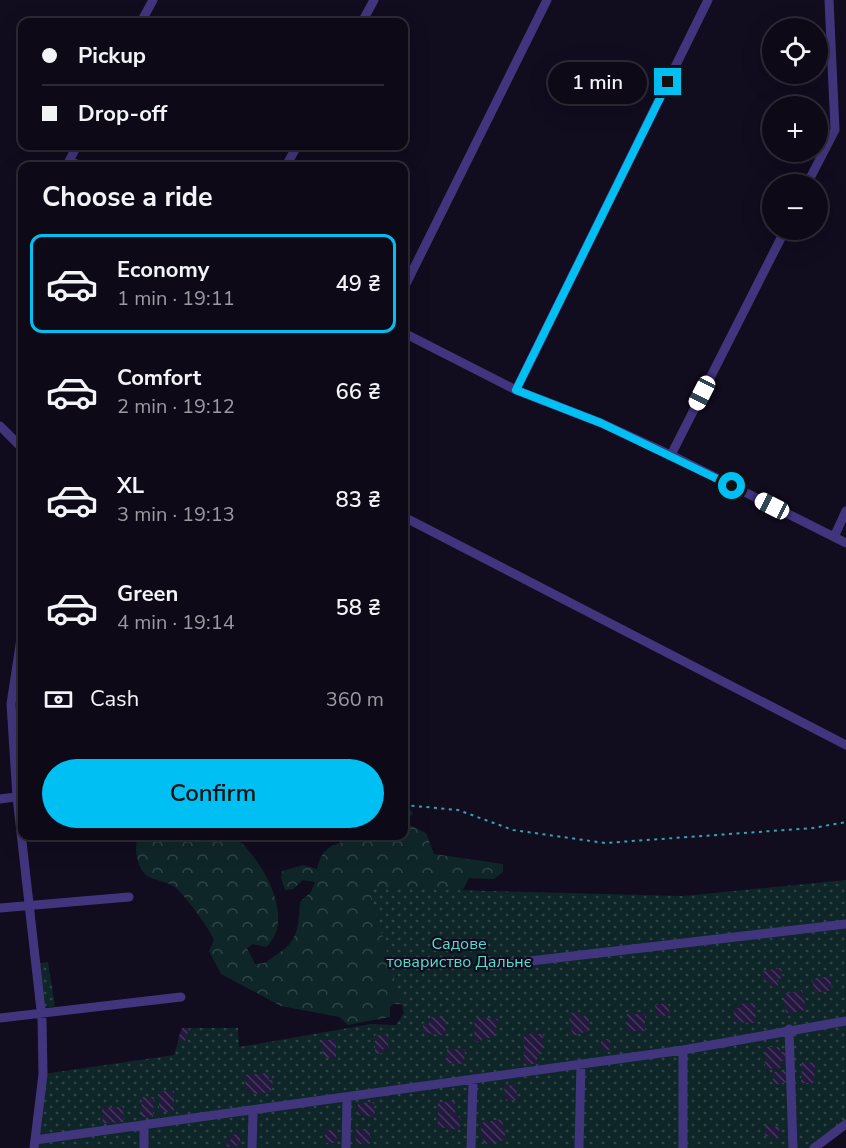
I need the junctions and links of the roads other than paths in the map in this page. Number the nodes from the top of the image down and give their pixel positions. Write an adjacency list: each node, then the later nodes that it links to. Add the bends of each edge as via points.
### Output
1 (153, 0): 6 (street)
2 (374, 0): 7 (street)
3 (547, 0): 12 (street)
4 (708, 0): 14 (street)
5 (829, 0): 10 (street, via 835,130)
6 (143, 18)
7 (364, 18)
8 (75, 150): 9 (street)
9 (71, 162)
10 (812, 174)
11 (779, 240): 17 (street)
12 (408, 280)
13 (408, 335): 14 (street)
14 (516, 390): 17 (street)
15 (0, 426): 16 (street)
16 (18, 444)
17 (670, 455): 20 (street)
18 (846, 510): 20 (street)
19 (408, 519): 23 (street)
20 (834, 537): 21 (street)
21 (846, 543)
22 (18, 658): 24 (street, via 11,704)
23 (846, 745)
24 (18, 776)
25 (18, 796): 26 (street)
26 (0, 799)
27 (24, 840): 29 (street)
28 (129, 897): 29 (street)
29 (30, 904): 30 (street); 34 (street)
30 (0, 908)
31 (846, 924): 32 (street)
32 (488, 966)
33 (181, 997): 34 (street)
34 (42, 1013): 35 (street); 45 (street, via 43,1074)
35 (0, 1018)
36 (846, 1021): 37 (street)
37 (789, 1029): 38 (street); 52 (street)
38 (682, 1050): 39 (street); 51 (street)
39 (581, 1064): 40 (street); 50 (street)
40 (473, 1081): 41 (street); 49 (street)
41 (347, 1098): 42 (street); 48 (street)
42 (253, 1112): 44 (street); 47 (street)
43 (846, 1124): 53 (street)
44 (144, 1126): 45 (street); 46 (street)
45 (34, 1144)
46 (144, 1148)
47 (252, 1148)
48 (346, 1148)
49 (471, 1148)
50 (579, 1148)
51 (683, 1148)
52 (793, 1148)
53 (814, 1148)

